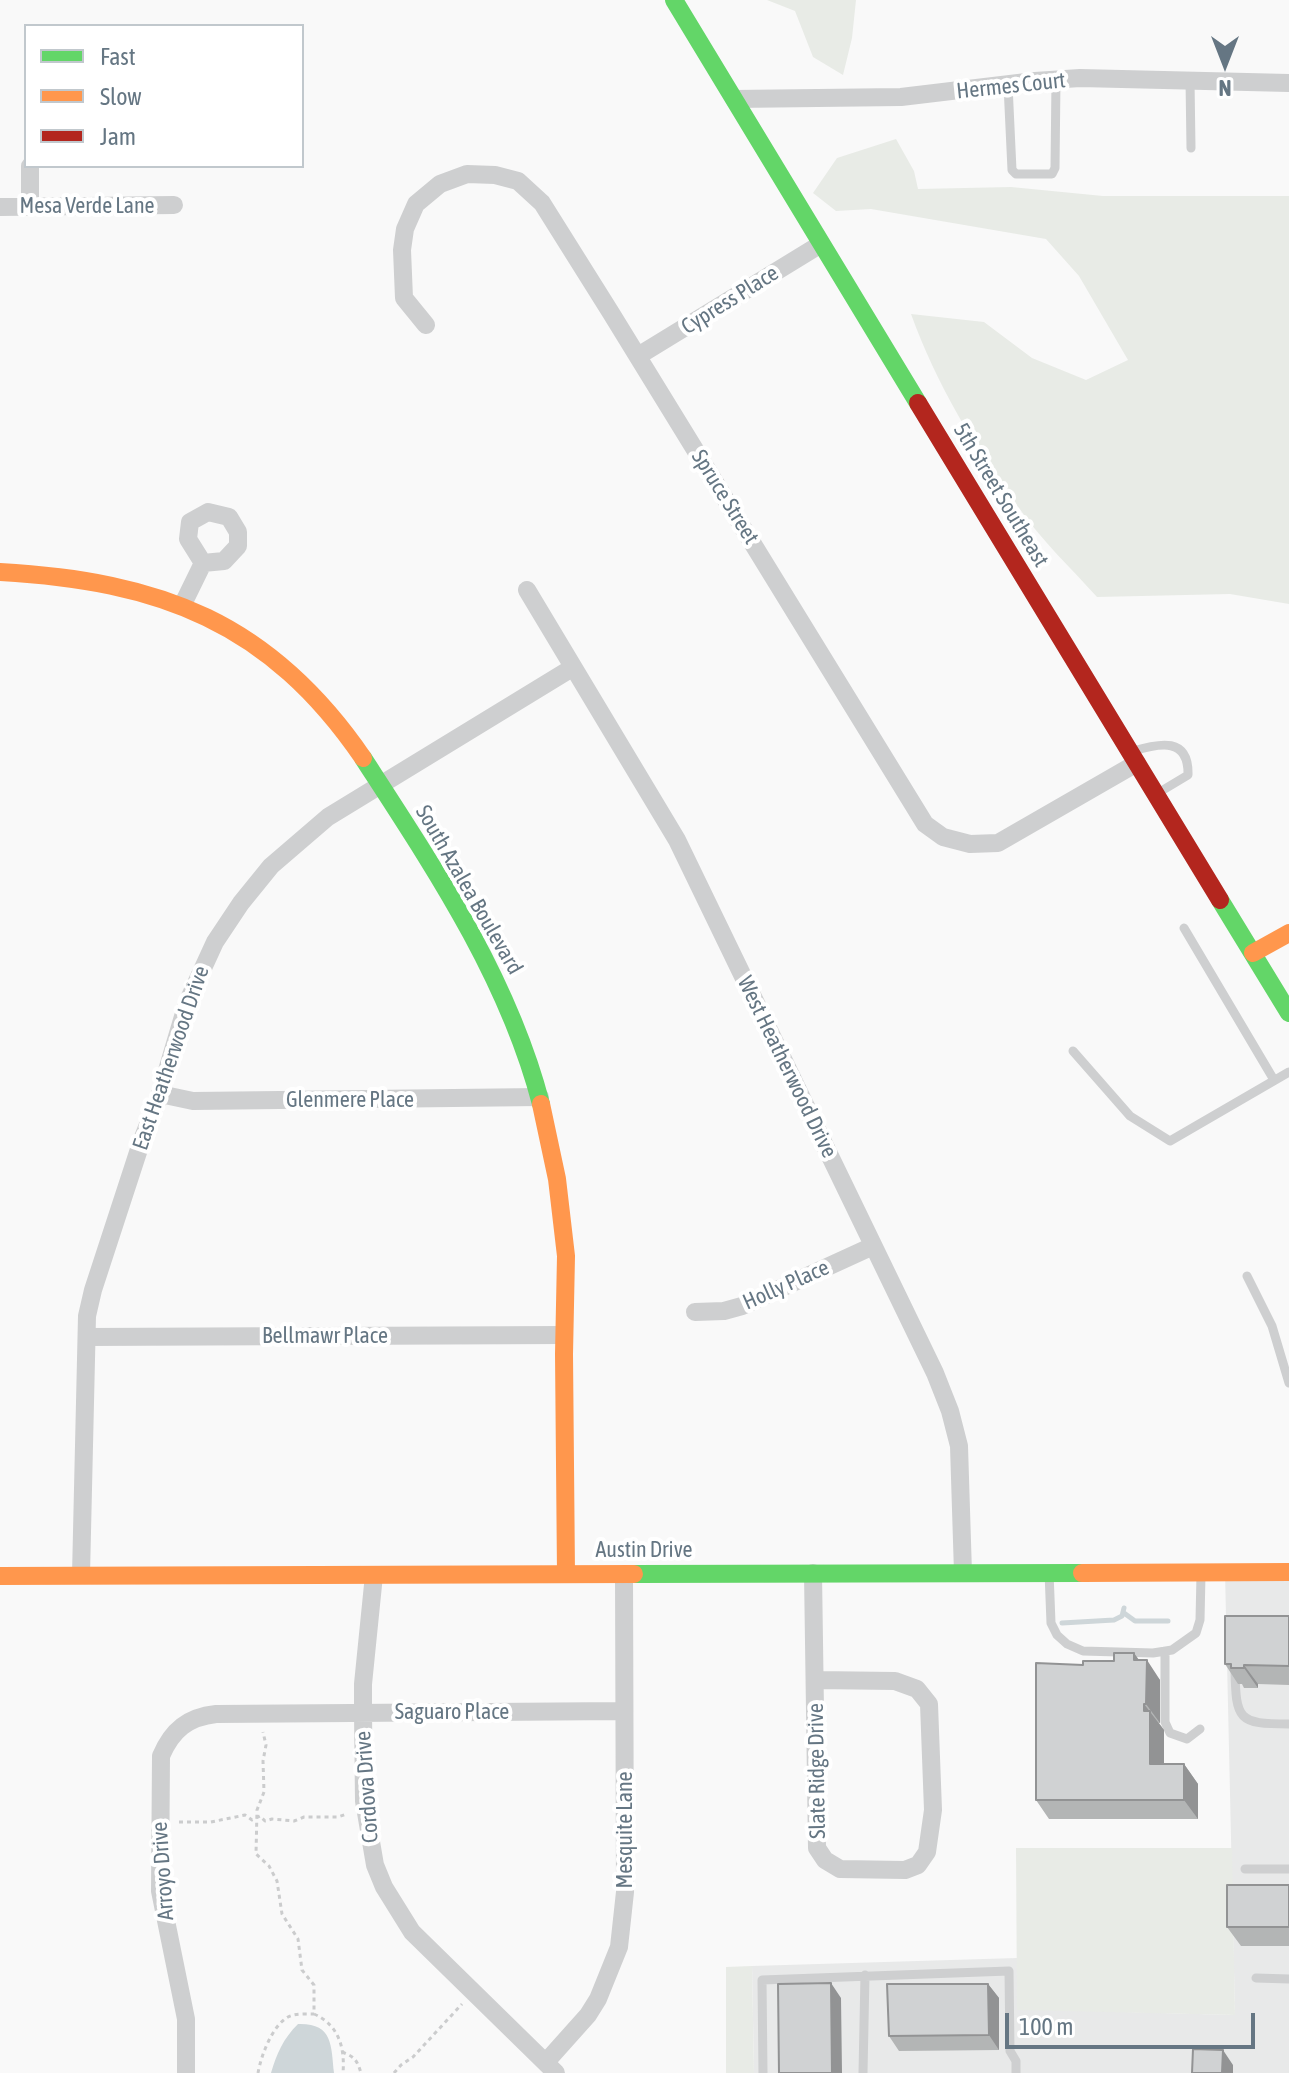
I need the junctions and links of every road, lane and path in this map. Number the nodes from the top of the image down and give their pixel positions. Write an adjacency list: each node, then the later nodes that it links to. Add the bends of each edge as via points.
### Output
1 (674, 0): 6 (street, 5th Street Southeast)
2 (1056, 80): 3 (street, Hermes Court); 5 (street, Hermes Court); 5 (lane, via 1052,174 1012,170)
3 (1190, 80): 4 (street, Hermes Court); 7 (lane)
4 (1289, 83)
5 (1008, 85): 6 (street, Hermes Court, via 901,97)
6 (734, 99): 12 (street, 5th Street Southeast)
7 (1191, 148)
8 (30, 168): 10 (street)
9 (174, 205): 10 (street, Mesa Verde Lane)
10 (30, 206): 11 (street, Mesa Verde Lane)
11 (0, 207)
12 (821, 244): 14 (street, Cypress Place); 20 (street, 5th Street Southeast)
13 (426, 325): 14 (street, Spruce Street, via 404,298 403,240 416,204 440,184 467,174 495,175 518,181 542,203)
14 (638, 356): 20 (street, Spruce Street, via 925,824 943,837 970,844 998,843)
15 (203, 563): 18 (street)
16 (0, 572): 18 (street, South Azalea Boulevard, via 103,582)
17 (527, 590): 19 (street, West Heatherwood Drive)
18 (182, 606): 21 (street, South Azalea Boulevard, via 238,633 289,669 333,716)
19 (572, 668): 21 (street, East Heatherwood Drive); 32 (street, West Heatherwood Drive, via 677,840)
20 (1133, 758): 22 (street, 5th Street Southeast); 22 (lane, via 1155,745 1173,746 1189,760 1188,775)
21 (381, 786): 30 (street, East Heatherwood Drive, via 290,847 241,903 200,971); 31 (street, South Azalea Boulevard, via 487,962)
22 (1156, 795): 25 (street, 5th Street Southeast)
23 (1184, 928): 29 (lane)
24 (1289, 933): 25 (street)
25 (1253, 953): 26 (street, 5th Street Southeast)
26 (1289, 1013)
27 (1073, 1051): 29 (lane, via 1130,1116 1170,1141)
28 (1289, 1072): 29 (lane)
29 (1274, 1080)
30 (160, 1094): 31 (street, Glenmere Place, via 193,1101); 36 (street, East Heatherwood Drive, via 93,1290)
31 (540, 1097): 35 (street, South Azalea Boulevard, via 563,1235)
32 (873, 1246): 34 (street, Holly Place, via 742,1306); 42 (street, West Heatherwood Drive, via 955,1426)
33 (1247, 1276): 37 (lane, via 1272,1326)
34 (695, 1312)
35 (564, 1335): 36 (street, Bellmawr Place); 43 (street, South Azalea Boulevard)
36 (87, 1337): 45 (street, East Heatherwood Drive)
37 (1289, 1383)
38 (1049, 1572): 39 (street, Austin Drive); 42 (street, Austin Drive); 48 (lane, via 1051,1623 1075,1650)
39 (1202, 1572): 40 (street, Austin Drive); 48 (lane, via 1196,1633)
40 (1289, 1572)
41 (813, 1573): 42 (street, Austin Drive); 44 (street, Austin Drive); 50 (street, Slate Ridge Drive)
42 (963, 1573)
43 (566, 1574): 44 (street, Austin Drive); 46 (street, Austin Drive)
44 (624, 1574): 51 (street, Mesquite Lane)
45 (81, 1575): 46 (street, Austin Drive); 47 (street, Austin Drive)
46 (374, 1575): 52 (street, Cordova Drive)
47 (0, 1576)
48 (1165, 1651): 56 (lane, via 1165,1722 1170,1733 1187,1739)
49 (1235, 1664): 55 (lane, via 1236,1700 1245,1718 1259,1724)
50 (815, 1680): 50 (street, Slate Ridge Drive, via 817,1848 840,1869 905,1870 918,1865 927,1852 933,1810 929,1704 917,1689 895,1681)
51 (624, 1711): 52 (street, Saguaro Place); 70 (street, Mesquite Lane, via 625,1892 619,1947 598,1999)
52 (363, 1712): 54 (street, Saguaro Place); 57 (street, Cordova Drive)
53 (231, 1713): 54 (street, Saguaro Place); 60 (street, Arroyo Drive, via 187,1721 167,1743 159,1768)
54 (261, 1713): 58 (path, via 264,1792)
55 (1289, 1724)
56 (1200, 1729)
57 (366, 1816): 59 (path); 67 (street, Cordova Drive, via 375,1865 404,1921)
58 (256, 1818): 59 (path); 60 (path); 61 (path)
59 (265, 1821): 61 (path)
60 (159, 1823): 71 (street, Arroyo Drive, via 160,1891 186,2019)
61 (255, 1830): 68 (path, via 256,1854 277,1881 282,1914 298,1939 302,1970 314,1985)
62 (1245, 1869): 63 (lane)
63 (1289, 1869)
64 (865, 1975): 76 (lane, via 762,1980); 77 (lane); 78 (lane, via 1009,1971 1010,2051)
65 (1256, 1978): 66 (lane)
66 (1289, 1979)
67 (473, 1993): 70 (street, Cordova Drive); 75 (path)
68 (314, 2014): 69 (path, via 336,2031); 72 (path, via 289,2017 279,2026)
69 (342, 2052): 73 (path); 74 (path, via 357,2060)
70 (551, 2068)
71 (186, 2073)
72 (258, 2073)
73 (343, 2073)
74 (361, 2073)
75 (394, 2073)
76 (763, 2073)
77 (863, 2073)
78 (1016, 2073)

